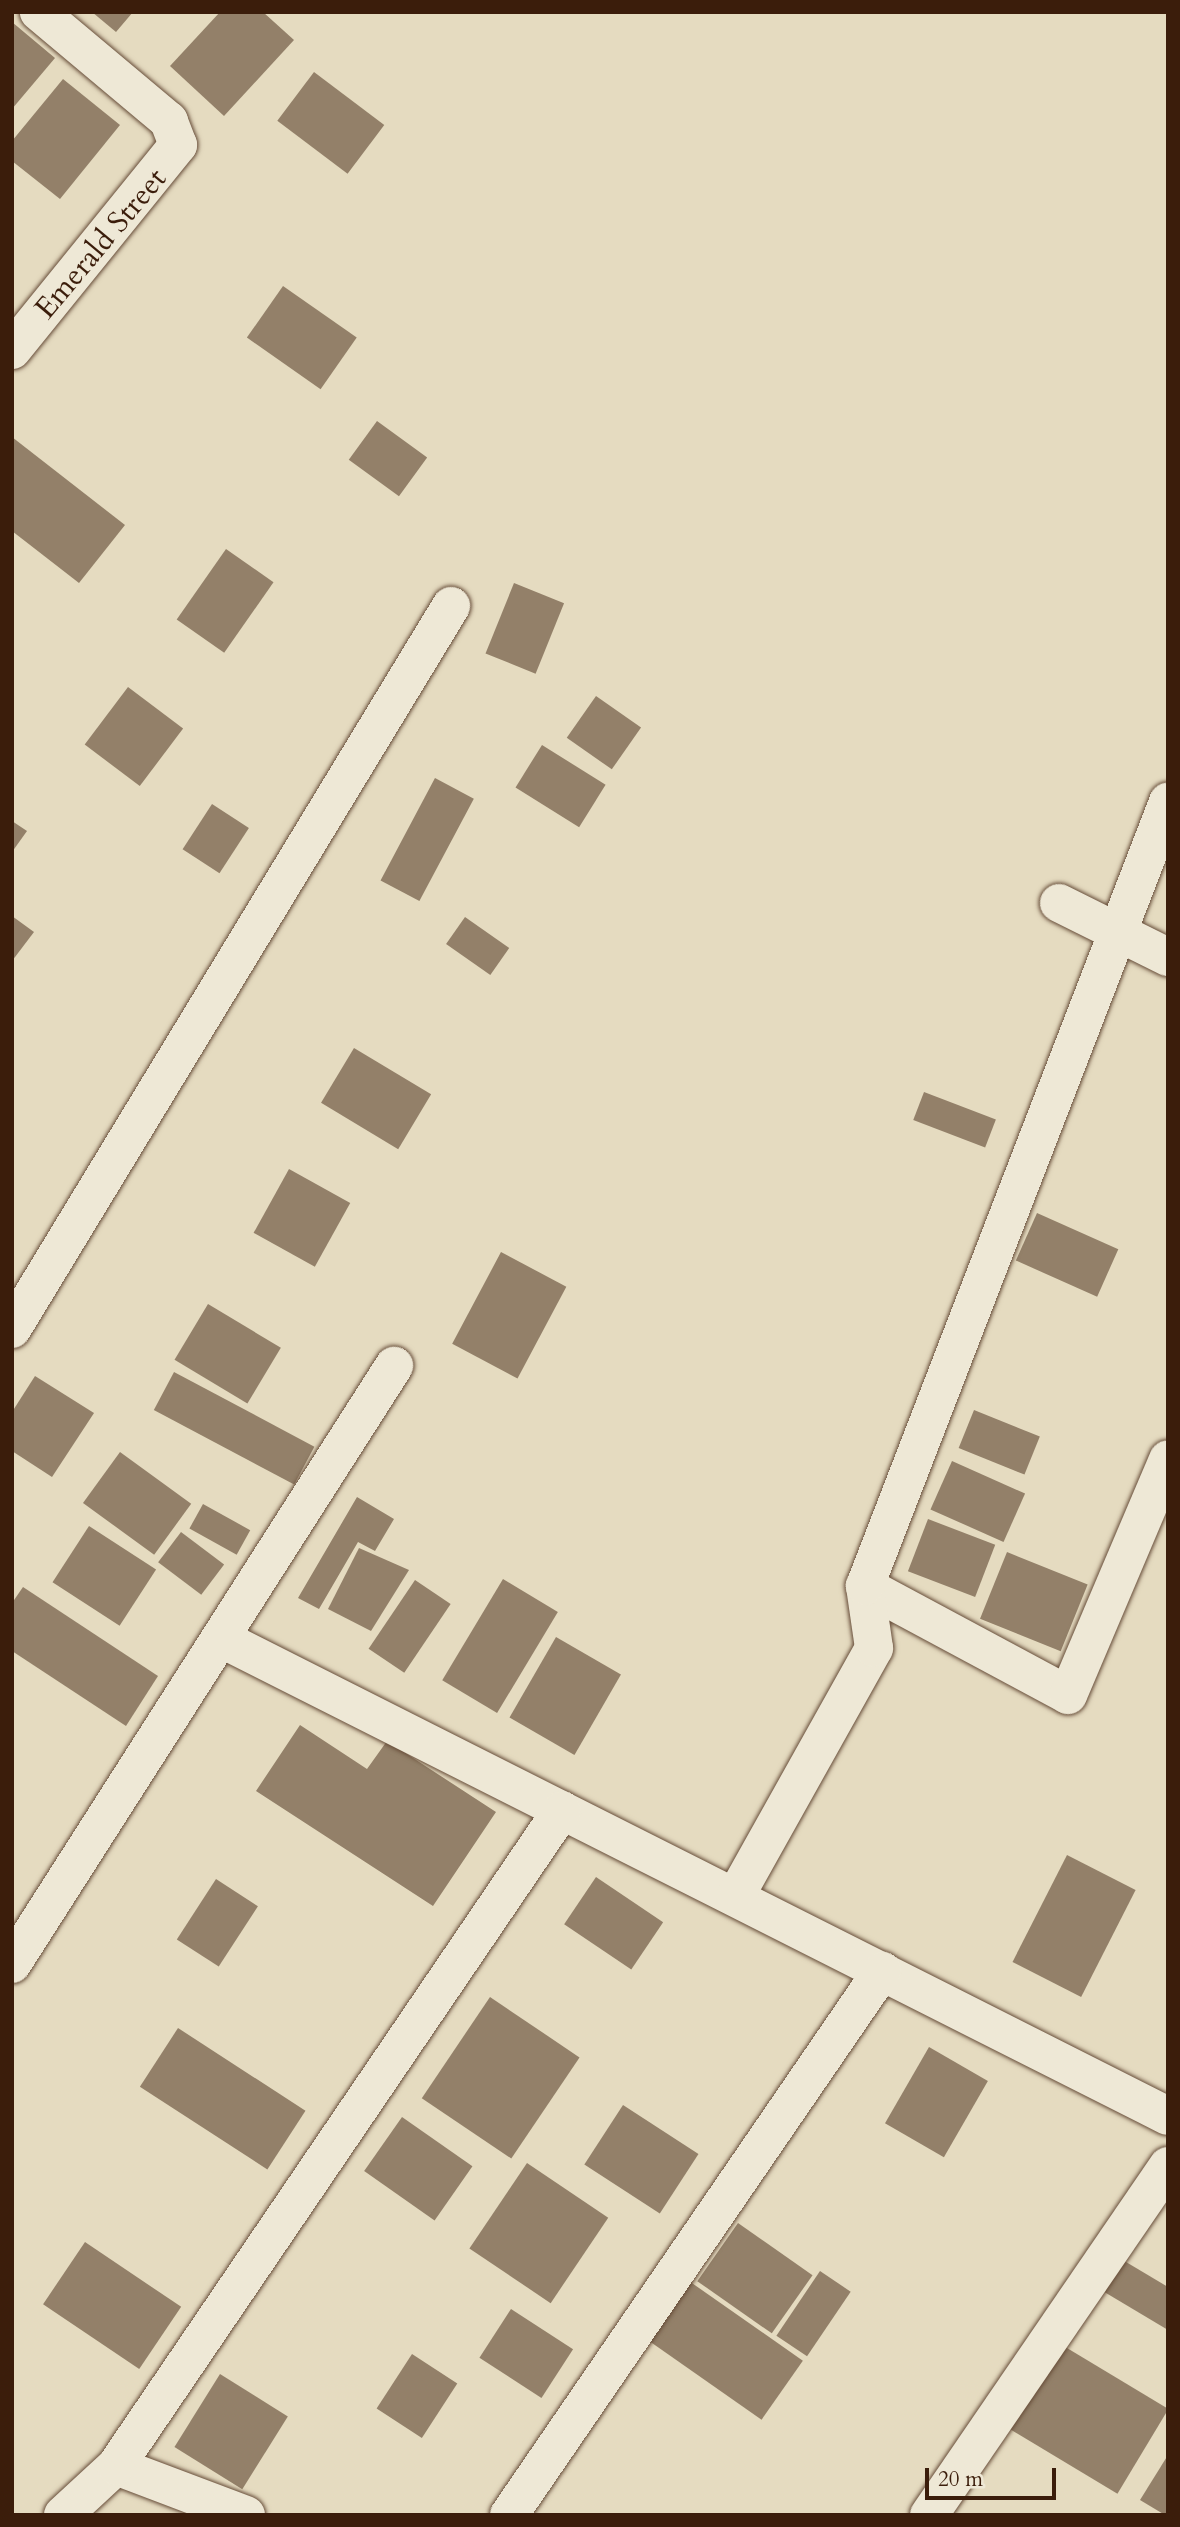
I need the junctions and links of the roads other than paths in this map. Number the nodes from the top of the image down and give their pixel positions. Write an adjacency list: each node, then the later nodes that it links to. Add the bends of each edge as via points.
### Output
1 (39, 12): 2 (street, Emerald Street, via 177,132 173,158)
2 (12, 350)
3 (451, 606): 8 (street)
4 (1168, 803): 6 (street)
5 (1059, 903): 6 (street)
6 (1116, 936): 7 (street); 11 (street)
7 (1168, 957)
8 (12, 1329)
9 (394, 1366): 12 (street)
10 (1168, 1459): 11 (street, via 1069,1695)
11 (865, 1586): 14 (street, via 874,1648)
12 (224, 1640): 13 (street); 15 (street)
13 (562, 1810): 14 (street); 19 (street)
14 (735, 1897): 16 (street)
15 (12, 1964)
16 (882, 1971): 17 (street); 22 (street)
17 (1168, 2116)
18 (1168, 2166): 23 (street)
19 (116, 2466): 20 (street); 21 (street)
20 (63, 2515)
21 (246, 2515)
22 (509, 2515)
23 (929, 2515)

